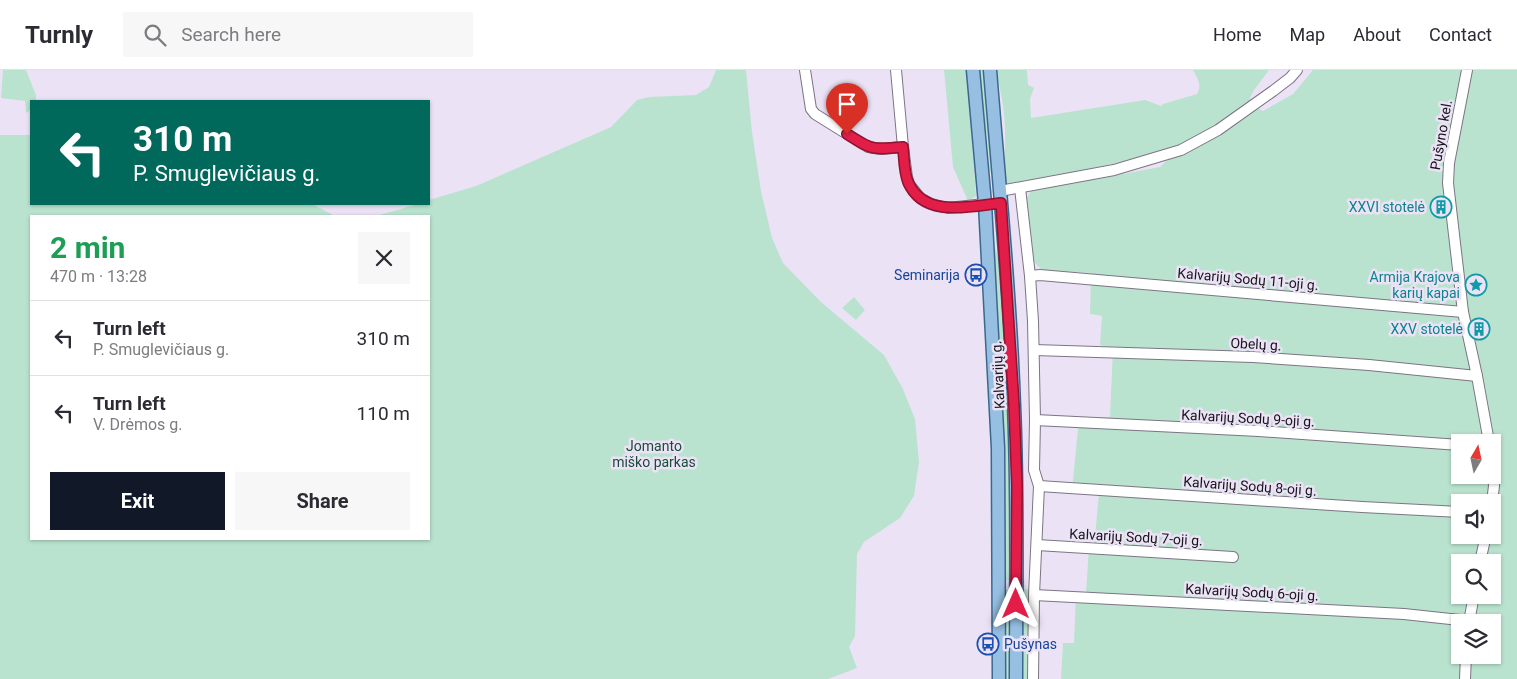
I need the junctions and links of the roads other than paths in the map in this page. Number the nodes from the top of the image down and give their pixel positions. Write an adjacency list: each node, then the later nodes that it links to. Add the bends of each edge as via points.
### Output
1 (804, 70): 7 (street, via 811,109 815,114 868,147)
2 (896, 70): 7 (street)
3 (973, 70): 10 (main road, Kalvarijų g.)
4 (990, 70): 9 (main road, Kalvarijų g.)
5 (1297, 70): 8 (street, via 1274,91 1218,130 1181,150 1114,170)
6 (1467, 70): 12 (street, Pušyno kel., via 1448,183)
7 (903, 147): 10 (street, via 909,184 920,198 948,208)
8 (1020, 188): 9 (street); 11 (street)
9 (1001, 197): 10 (main road); 26 (main road, Kalvarijų g., via 1017,477)
10 (985, 204): 25 (main road, Kalvarijų g., via 998,448)
11 (1030, 276): 12 (street, Kalvarijų Sodų 11-oji g.); 13 (street)
12 (1463, 312): 14 (street, Pušyno kel.)
13 (1034, 350): 14 (street, Obelų g., via 1253,358); 15 (street)
14 (1477, 376): 16 (street, Pušyno kel.)
15 (1035, 420): 17 (street, Kalvarijų Sodų 9-oji g.); 18 (street, via 1034,470)
16 (1488, 434)
17 (1451, 444)
18 (1039, 486): 19 (street, Kalvarijų Sodų 8-oji g.); 20 (street)
19 (1451, 512)
20 (1037, 545): 21 (street, Kalvarijų Sodų 7-oji g.); 22 (street)
21 (1233, 557)
22 (1034, 594): 23 (street, Kalvarijų Sodų 6-oji g., via 1385,613); 27 (street)
23 (1451, 620)
24 (1465, 664): 28 (street)
25 (999, 679)
26 (1016, 679)
27 (1033, 679)
28 (1464, 679)

